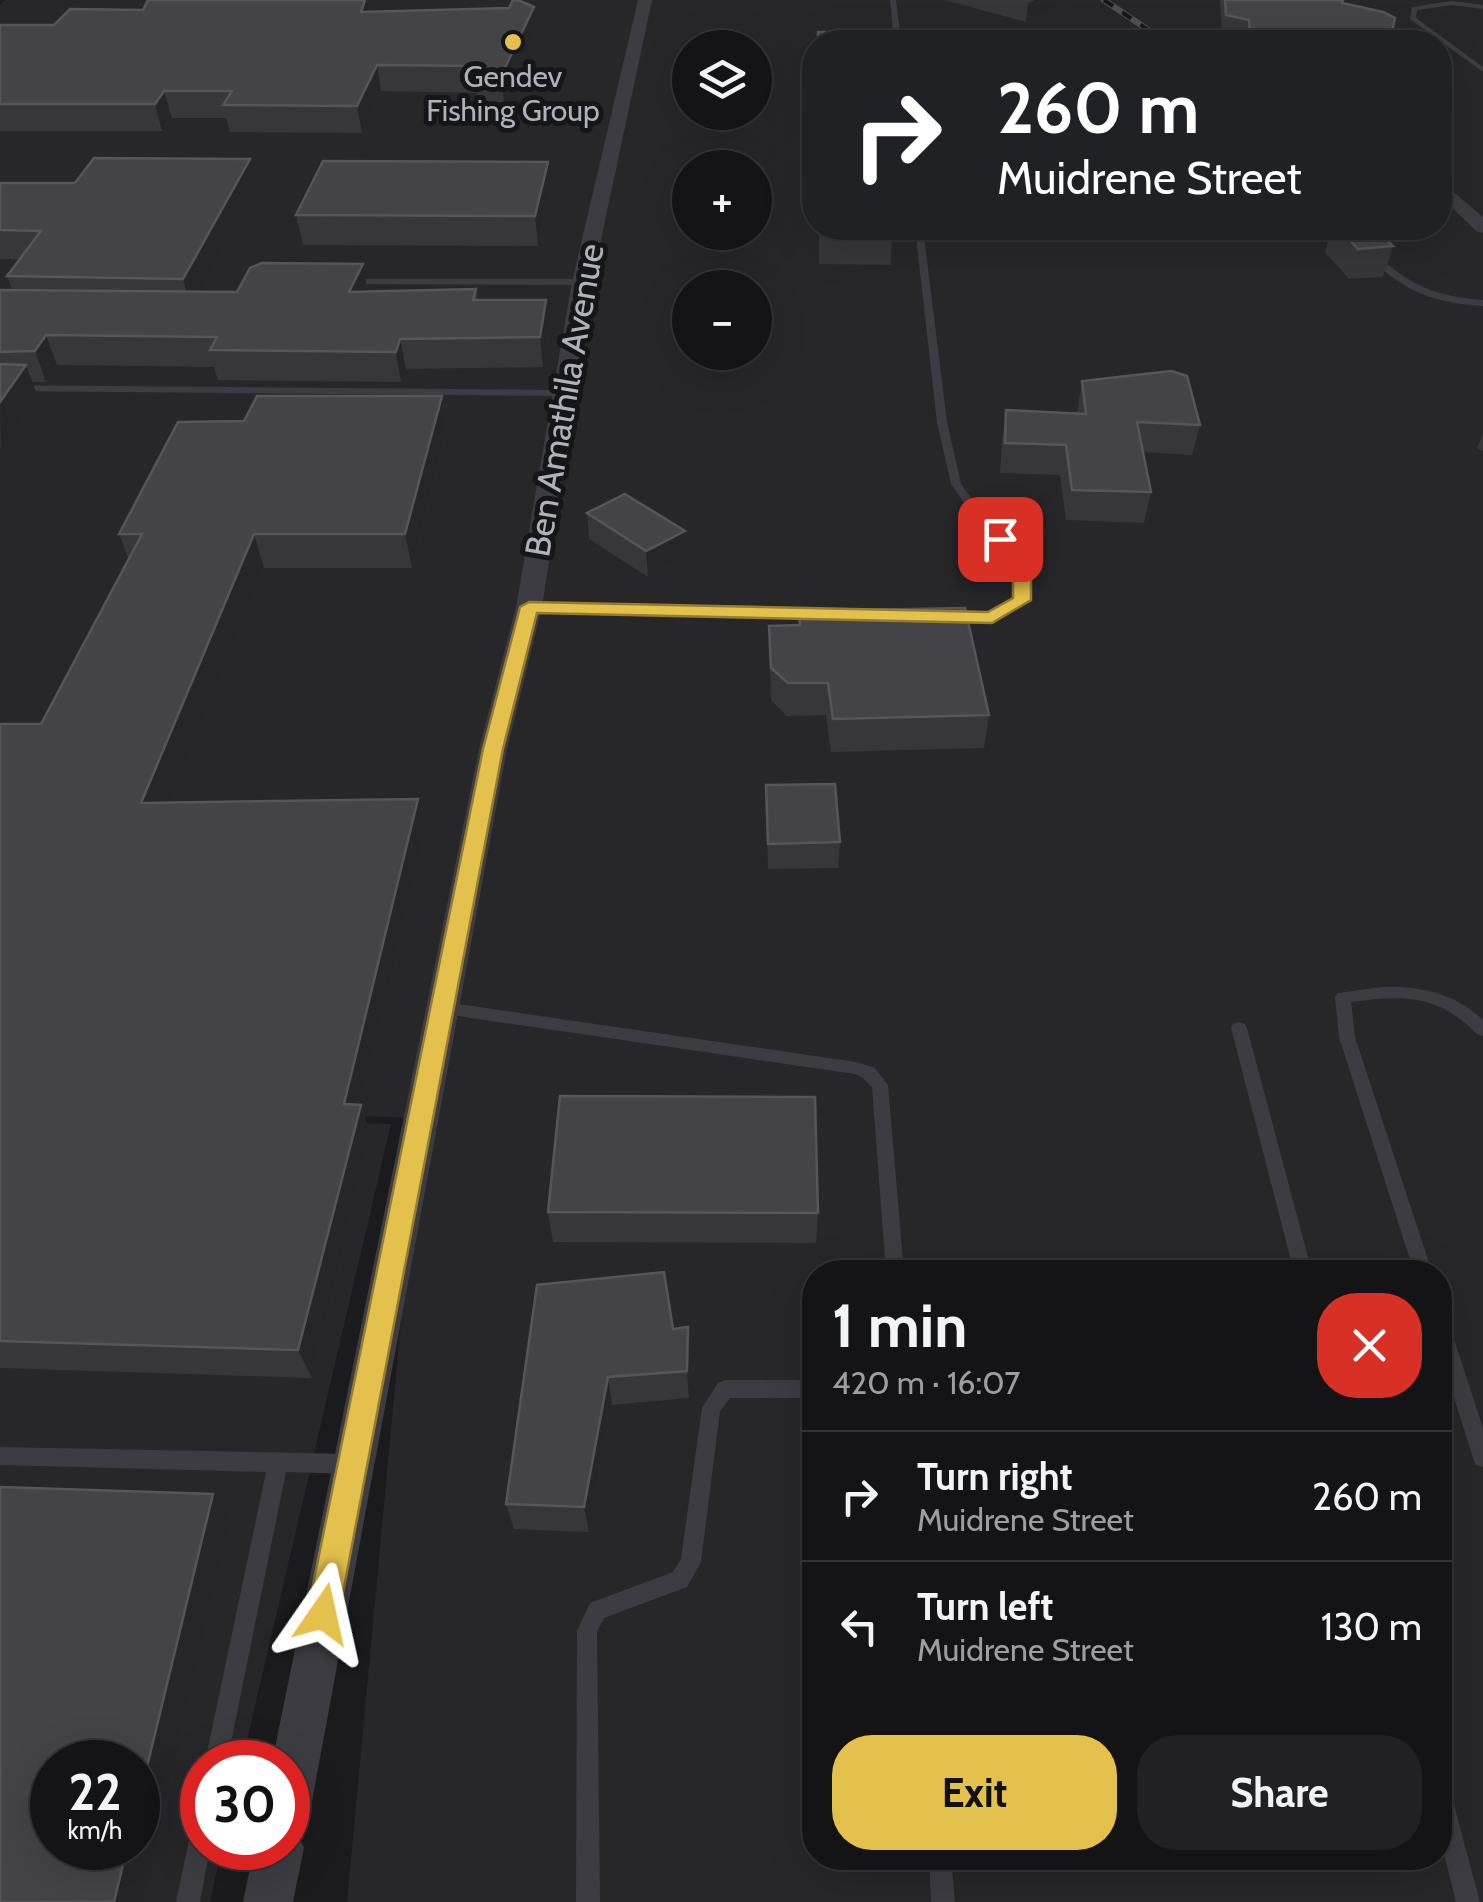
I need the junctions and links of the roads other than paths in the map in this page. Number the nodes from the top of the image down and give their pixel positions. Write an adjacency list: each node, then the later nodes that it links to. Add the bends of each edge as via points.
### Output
1 (644, 0): 13 (street, Ben Amathila Avenue)
2 (893, 0): 4 (lane)
3 (1483, 6): 5 (lane, via 1414,8 1413,18)
4 (897, 30)
5 (1429, 30)
6 (1452, 47): 7 (lane)
7 (1483, 70)
8 (1452, 206): 9 (street)
9 (1483, 227)
10 (920, 240): 19 (lane, via 956,484 1022,562 1022,600 992,617)
11 (1355, 240): 14 (lane, via 1413,291)
12 (335, 282): 13 (lane)
13 (582, 282): 16 (street, Ben Amathila Avenue)
14 (1483, 303)
15 (0, 388): 16 (lane)
16 (564, 393): 17 (street, Ben Amathila Avenue)
17 (529, 607): 18 (lane); 20 (street, Ben Amathila Avenue, via 493,749)
18 (838, 614)
19 (934, 616)
20 (444, 1008): 23 (lane, via 869,1073 880,1085); 31 (street, Ben Amathila Avenue)
21 (1238, 1028): 24 (lane)
22 (1483, 1030): 25 (lane, via 1463,1008 1400,990 1343,998 1348,1037)
23 (893, 1260)
24 (1300, 1260)
25 (1419, 1260)
26 (1452, 1361): 29 (lane)
27 (802, 1389): 40 (lane, via 725,1389 711,1408 690,1562 680,1580 598,1610 587,1632)
28 (0, 1456): 30 (lane)
29 (1483, 1458)
30 (278, 1462): 31 (lane); 32 (lane)
31 (352, 1464): 33 (street, Ben Amathila Avenue)
32 (221, 1740)
33 (300, 1740)
34 (1452, 1840): 42 (lane)
35 (194, 1870): 38 (lane)
36 (274, 1870): 39 (street)
37 (941, 1870): 41 (lane)
38 (188, 1902)
39 (268, 1902)
40 (588, 1902)
41 (943, 1902)
42 (1468, 1902)

